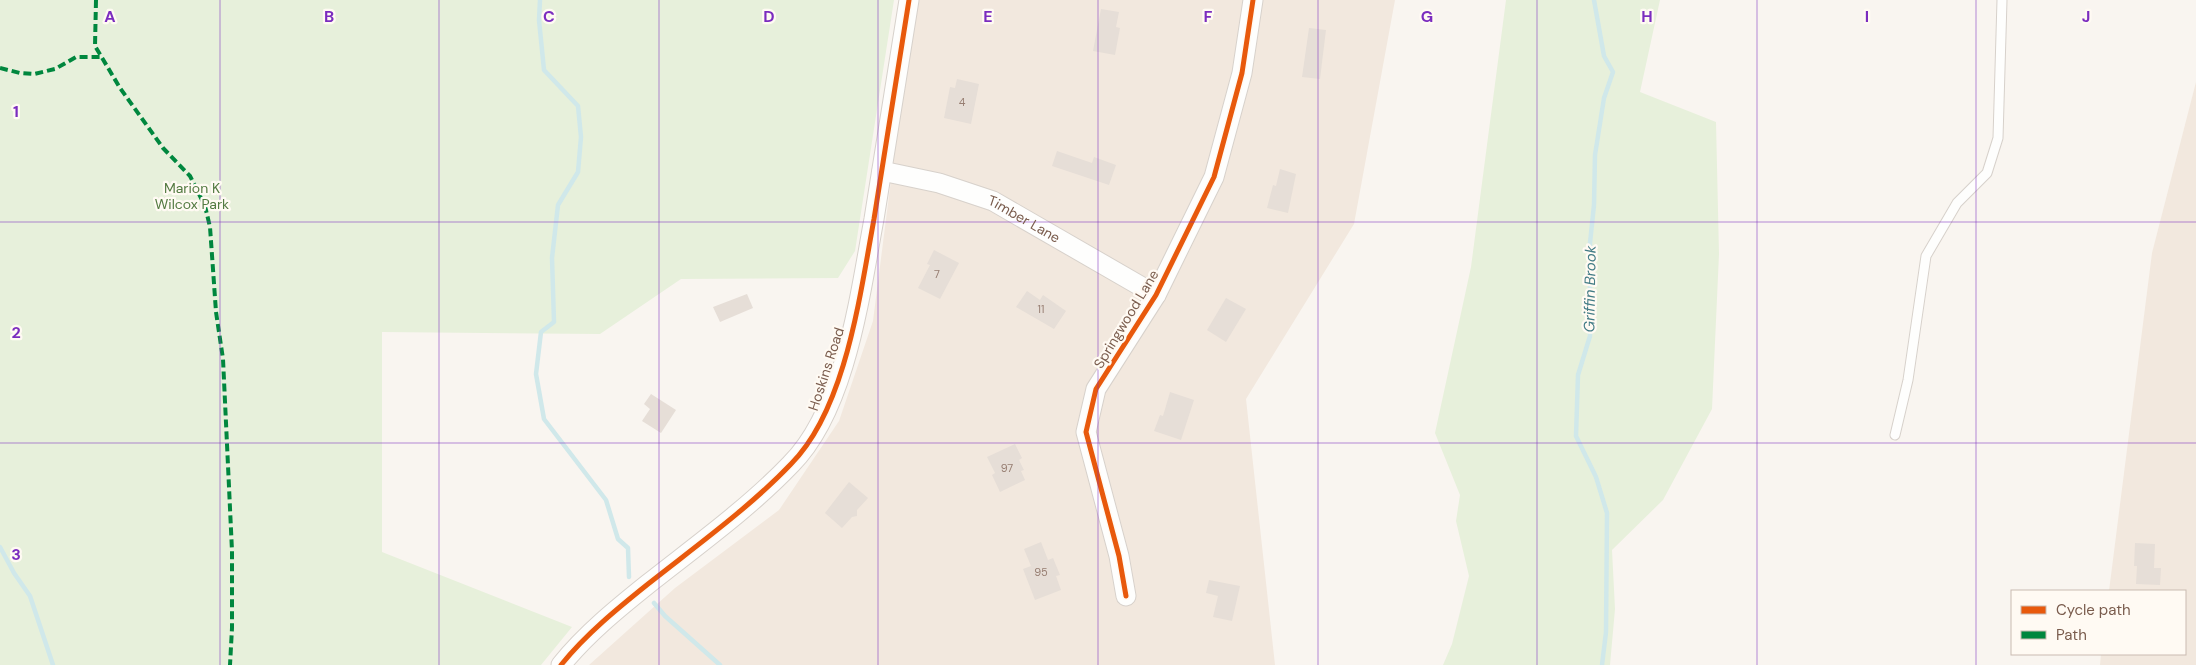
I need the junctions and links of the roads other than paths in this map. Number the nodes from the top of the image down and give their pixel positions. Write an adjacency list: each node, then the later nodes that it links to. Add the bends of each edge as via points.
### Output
1 (909, 0): 4 (street, Hoskins Road)
2 (1254, 0): 5 (street, Springwood Lane, via 1242,72 1214,177)
3 (2002, 0): 6 (lane, via 1998,138 1987,173 1957,203 1926,256 1908,380)
4 (882, 171): 5 (street, Timber Lane, via 993,201); 8 (street, Hoskins Road, via 847,351 832,397 815,434 792,464 725,523 613,612)
5 (1156, 295): 7 (street, Springwood Lane, via 1096,389 1086,432 1119,556)
6 (1895, 435)
7 (1126, 596)
8 (562, 665)

